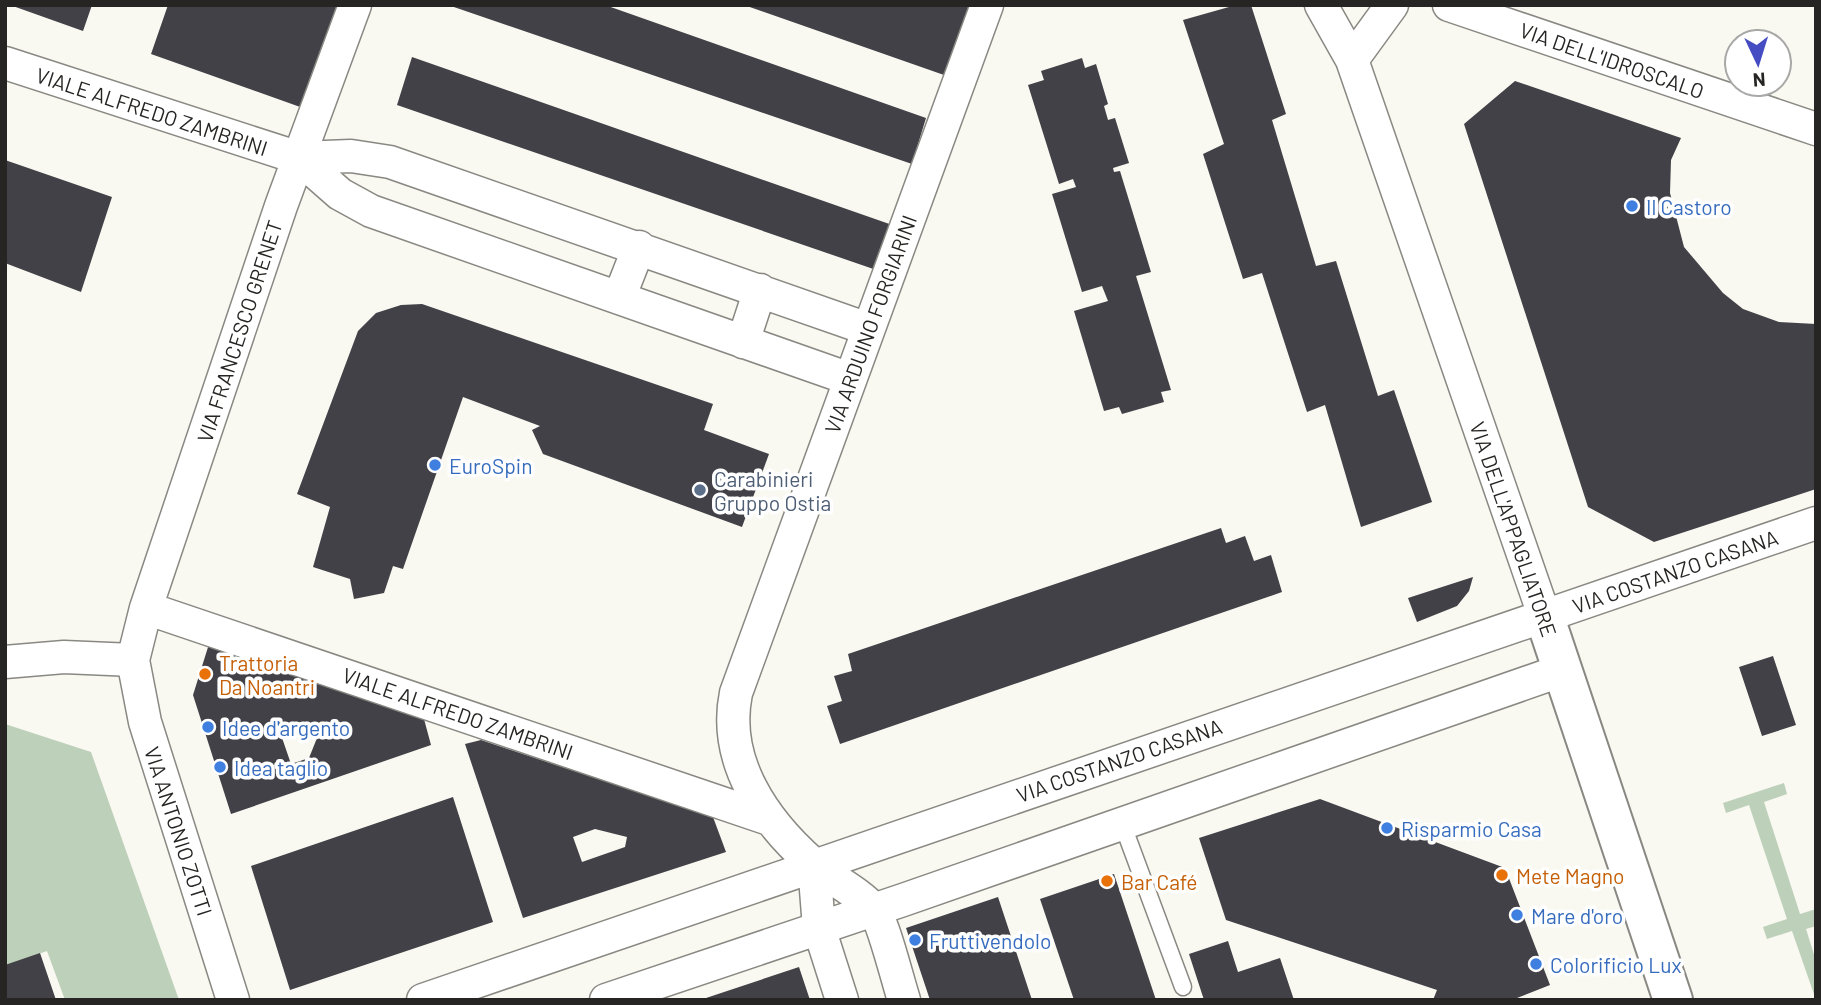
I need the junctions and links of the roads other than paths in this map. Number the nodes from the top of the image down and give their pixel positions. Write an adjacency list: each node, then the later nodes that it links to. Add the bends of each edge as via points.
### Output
1 (355, 5): 9 (street, VIA FRANCESCO GRENET)
2 (987, 5): 13 (street, VIA ARDUINO FORGIARINI)
3 (1321, 5): 6 (street, VIA DELL'APPAGLIATORE)
4 (1392, 5): 6 (street)
5 (1449, 5): 8 (street, VIA DELL'IDROSCALO)
6 (1352, 60): 18 (street, VIA DELL'APPAGLIATORE)
7 (5, 63): 9 (street, VIALE ALFREDO ZAMBRINI)
8 (1816, 129)
9 (299, 158): 10 (street, VIALE ALFREDO ZAMBRINI, via 351,156 390,162); 12 (street, VIALE ALFREDO ZAMBRINI, via 340,194 371,211); 17 (street, VIA FRANCESCO GRENET)
10 (639, 247): 11 (street, VIALE ALFREDO ZAMBRINI); 12 (street)
11 (760, 290): 13 (street, VIALE ALFREDO ZAMBRINI); 14 (street)
12 (619, 298): 14 (street, VIALE ALFREDO ZAMBRINI)
13 (868, 329): 15 (street, VIA ARDUINO FORGIARINI)
14 (743, 342): 15 (street, VIALE ALFREDO ZAMBRINI)
15 (850, 379): 22 (street, VIA ARDUINO FORGIARINI, via 734,706 737,754)
16 (1816, 523): 18 (street, VIA COSTANZO CASANA)
17 (146, 608): 19 (street, VIA FRANCESCO GRENET); 22 (street, VIALE ALFREDO ZAMBRINI)
18 (1544, 615): 21 (street, VIA DELL'APPAGLIATORE); 24 (street, VIA COSTANZO CASANA)
19 (133, 660): 20 (street, via 64,657); 28 (street, VIA ANTONIO ZOTTI, via 155,756)
20 (5, 662)
21 (1563, 670): 23 (street); 33 (street, VIA DELL'APPAGLIATORE)
22 (769, 818): 24 (street, VIA ARDUINO FORGIARINI)
23 (1122, 823): 25 (street); 27 (lane)
24 (814, 864): 25 (street, VIA ARDUINO FORGIARINI); 26 (street); 29 (street, VIA COSTANZO CASANA)
25 (874, 910): 26 (street); 32 (street)
26 (819, 928): 30 (street); 31 (street)
27 (1183, 987)
28 (233, 1000)
29 (423, 1000)
30 (606, 1000)
31 (842, 1000)
32 (904, 1000)
33 (1673, 1000)

